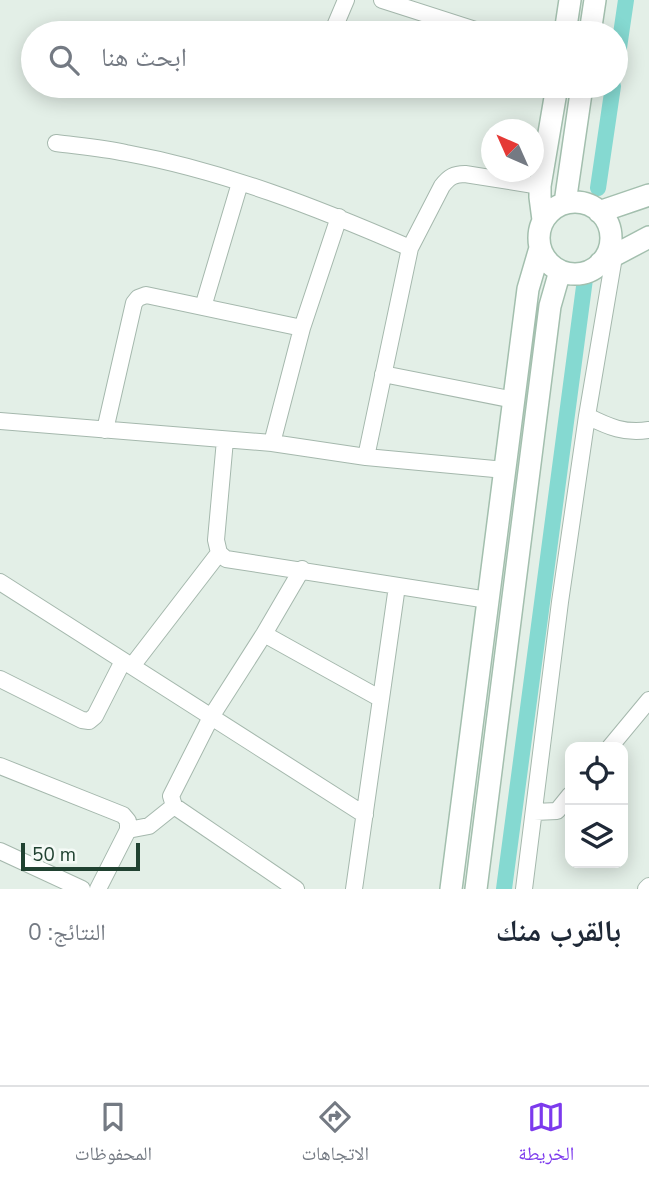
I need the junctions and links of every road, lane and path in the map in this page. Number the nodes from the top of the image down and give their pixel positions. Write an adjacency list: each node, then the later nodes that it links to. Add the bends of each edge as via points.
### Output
1 (346, 0): 5 (street)
2 (382, 0): 6 (street)
3 (570, 0): 7 (street)
4 (595, 0): 8 (street)
5 (337, 21)
6 (448, 21)
7 (567, 21)
8 (592, 21)
9 (555, 98): 13 (street)
10 (580, 98): 15 (street)
11 (56, 143): 12 (street, via 125,152)
12 (240, 183): 17 (street); 24 (street)
13 (540, 186): 18 (street); 20 (street, via 456,174 442,186)
14 (649, 195): 16 (street)
15 (565, 203): 16 (street, via 583,203); 18 (street)
16 (600, 212): 22 (street, via 611,237)
17 (339, 218): 20 (street); 25 (street)
18 (543, 220): 21 (street)
19 (649, 237): 22 (street)
20 (410, 248): 26 (street)
21 (540, 248): 23 (street); 27 (street, via 529,282)
22 (607, 260): 23 (street, via 586,272); 28 (street)
23 (560, 271): 61 (street, via 550,306)
24 (203, 307): 25 (street); 30 (street, via 146,295 134,303)
25 (302, 328): 33 (street)
26 (383, 374): 27 (street); 34 (street)
27 (514, 400): 35 (street)
28 (587, 416): 31 (street, via 614,429); 51 (street)
29 (0, 421): 30 (street)
30 (105, 430): 32 (street)
31 (649, 430)
32 (225, 440): 33 (street); 36 (street, via 216,540)
33 (272, 443): 34 (street)
34 (366, 457): 35 (street)
35 (505, 470): 40 (street)
36 (219, 554): 37 (street, via 226,559); 42 (street)
37 (302, 569): 39 (street); 41 (street)
38 (0, 582): 42 (street)
39 (397, 586): 40 (street); 44 (street)
40 (488, 600): 60 (street)
41 (264, 634): 44 (street); 46 (street)
42 (128, 664): 43 (street, via 89,721); 46 (street)
43 (0, 679)
44 (381, 699): 52 (street)
45 (649, 700): 47 (street)
46 (211, 717): 50 (street, via 172,790); 52 (street)
47 (614, 742)
48 (0, 766): 53 (street, via 123,816)
49 (565, 801): 51 (street, via 557,811)
50 (174, 806): 53 (street, via 149,826); 58 (street)
51 (534, 812): 62 (street)
52 (365, 815): 59 (street)
53 (128, 830): 57 (street)
54 (0, 851): 55 (street)
55 (54, 883): 56 (street)
56 (82, 889)
57 (97, 889)
58 (296, 889)
59 (354, 889)
60 (451, 889)
61 (476, 889)
62 (524, 889)

